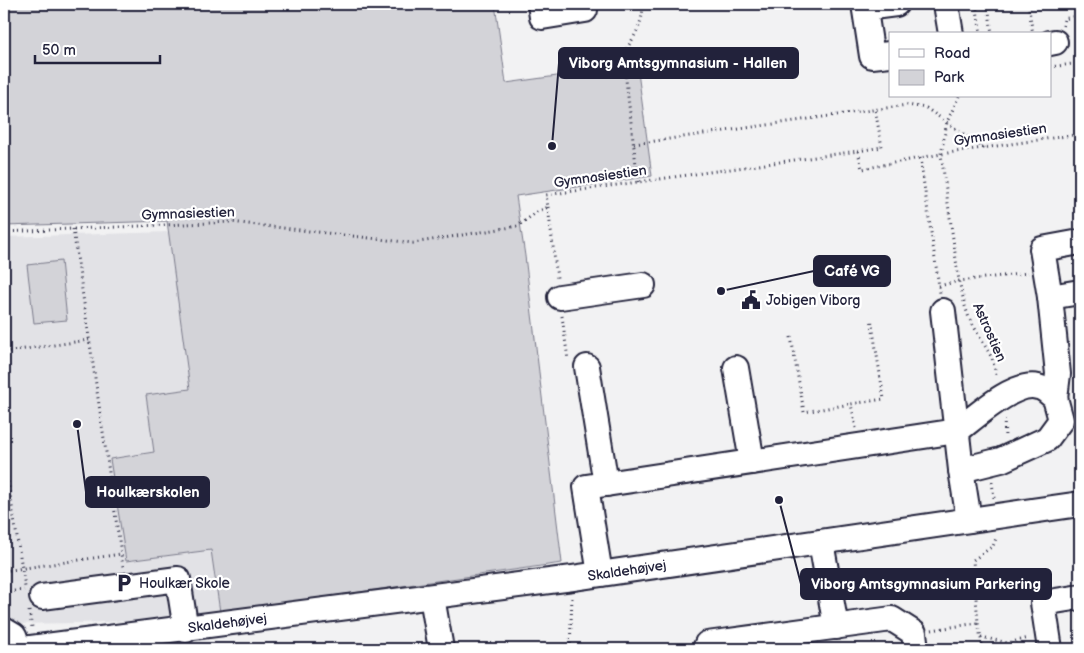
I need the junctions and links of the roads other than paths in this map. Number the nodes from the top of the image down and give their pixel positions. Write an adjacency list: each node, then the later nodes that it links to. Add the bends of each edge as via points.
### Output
1 (540, 4): 5 (street, via 542,17)
2 (896, 4): 4 (street)
3 (946, 4): 6 (street)
4 (865, 6): 7 (street, via 872,56)
5 (585, 10)
6 (951, 32)
7 (889, 54)
8 (1080, 242): 12 (street, via 1042,249)
9 (643, 285): 11 (street)
10 (1080, 292): 12 (street)
11 (560, 297)
12 (1050, 297): 16 (street, via 1058,374)
13 (943, 311): 18 (street)
14 (586, 367): 21 (street)
15 (736, 368): 19 (street)
16 (1055, 398): 17 (street); 18 (street, via 1038,386 1022,388 1001,396)
17 (1071, 418): 20 (street, via 1046,439 1001,460)
18 (957, 431): 19 (street); 20 (street)
19 (752, 462): 21 (street)
20 (961, 470): 23 (street)
21 (606, 484): 25 (street, via 586,487)
22 (1080, 504): 23 (street, Skaldehøjvej)
23 (969, 520): 24 (street, Skaldehøjvej)
24 (821, 542): 25 (street, Skaldehøjvej); 29 (street)
25 (600, 574): 27 (street, Skaldehøjvej)
26 (42, 597): 31 (street, via 178,579)
27 (432, 597): 31 (street, Skaldehøjvej); 35 (street)
28 (1080, 597): 33 (street, via 1043,603)
29 (836, 627): 32 (street, via 892,619); 36 (street, via 707,644)
30 (4, 630): 34 (street, via 14,636)
31 (186, 630): 34 (street, Skaldehøjvej)
32 (915, 641)
33 (1049, 643)
34 (21, 649)
35 (441, 649)
36 (705, 649)

